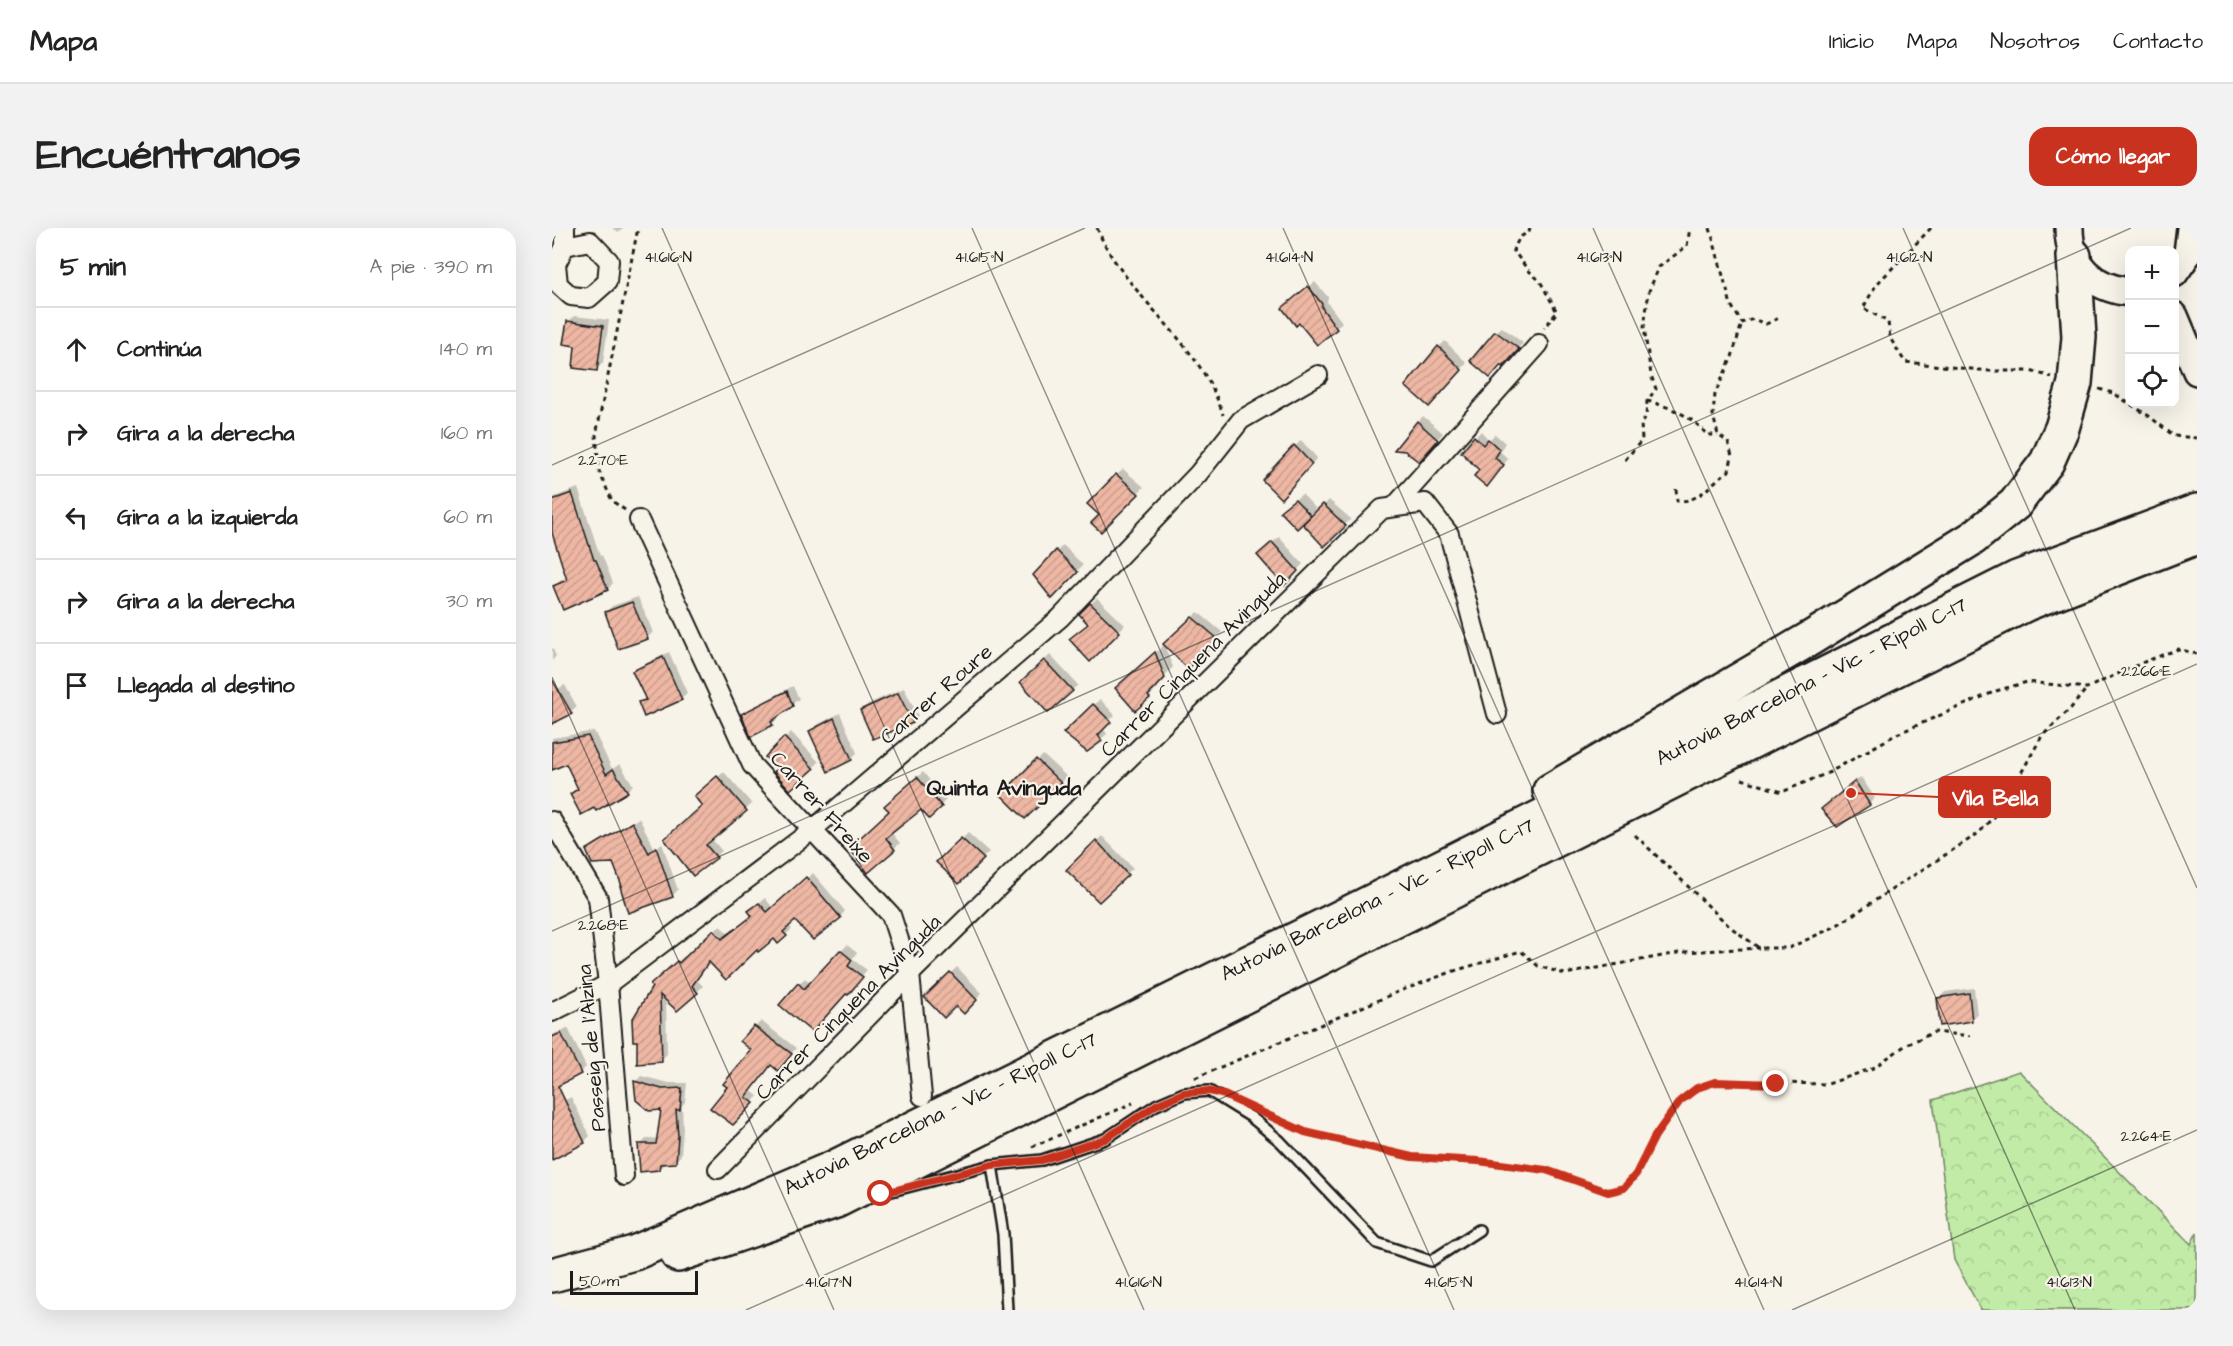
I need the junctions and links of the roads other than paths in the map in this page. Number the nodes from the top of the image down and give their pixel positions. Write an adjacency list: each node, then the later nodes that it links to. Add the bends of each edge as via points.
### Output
1 (2191, 228): 3 (street, via 2188,253)
2 (2071, 242): 4 (street, via 2089,277 2111,290); 16 (highway, via 2079,336 2075,383 2062,429 2047,462 2015,504 1973,538 1811,638 1571,778)
3 (2179, 267)
4 (2125, 291)
5 (2179, 326): 7 (street)
6 (1539, 344): 9 (street)
7 (2197, 371)
8 (1318, 375): 15 (street, Carrer Roure, via 1241,420 1198,474 1060,618)
9 (1394, 507): 13 (street, Carrer Cinquena Avinguda, via 1425,503 1449,534); 17 (street, Carrer Cinquena Avinguda, via 1382,509)
10 (2197, 511): 16 (highway, Autovia Barcelona - Vic - Ripoll C-17, via 2017,579)
11 (639, 520): 15 (street, Carrer Freixe, via 752,765)
12 (2197, 537): 27 (highway, Autovia Barcelona - Vic - Ripoll C-17, via 2026,604 836,1201)
13 (1497, 714)
14 (552, 821): 18 (street, Passeig de l'Alzina, via 598,898)
15 (812, 831): 17 (street, Carrer Freixe, via 891,915); 18 (street, Carrer Roure)
16 (1363, 906): 26 (highway, Autovia Barcelona - Vic - Ripoll C-17, via 833,1168 634,1253)
17 (910, 974): 20 (street, Carrer Freixe); 22 (street, Carrer Cinquena Avinguda)
18 (608, 984): 19 (street, Carrer Roure); 23 (street, Passeig de l'Alzina)
19 (552, 1012)
20 (922, 1096)
21 (992, 1165): 24 (lane); 25 (lane, via 1042,1160 1105,1139 1156,1105 1184,1093 1209,1091 1280,1141 1377,1243 1431,1261); 28 (lane, via 1003,1234)
22 (718, 1169)
23 (624, 1176)
24 (881, 1194)
25 (1479, 1230)
26 (552, 1275)
27 (552, 1299)
28 (1007, 1310)

